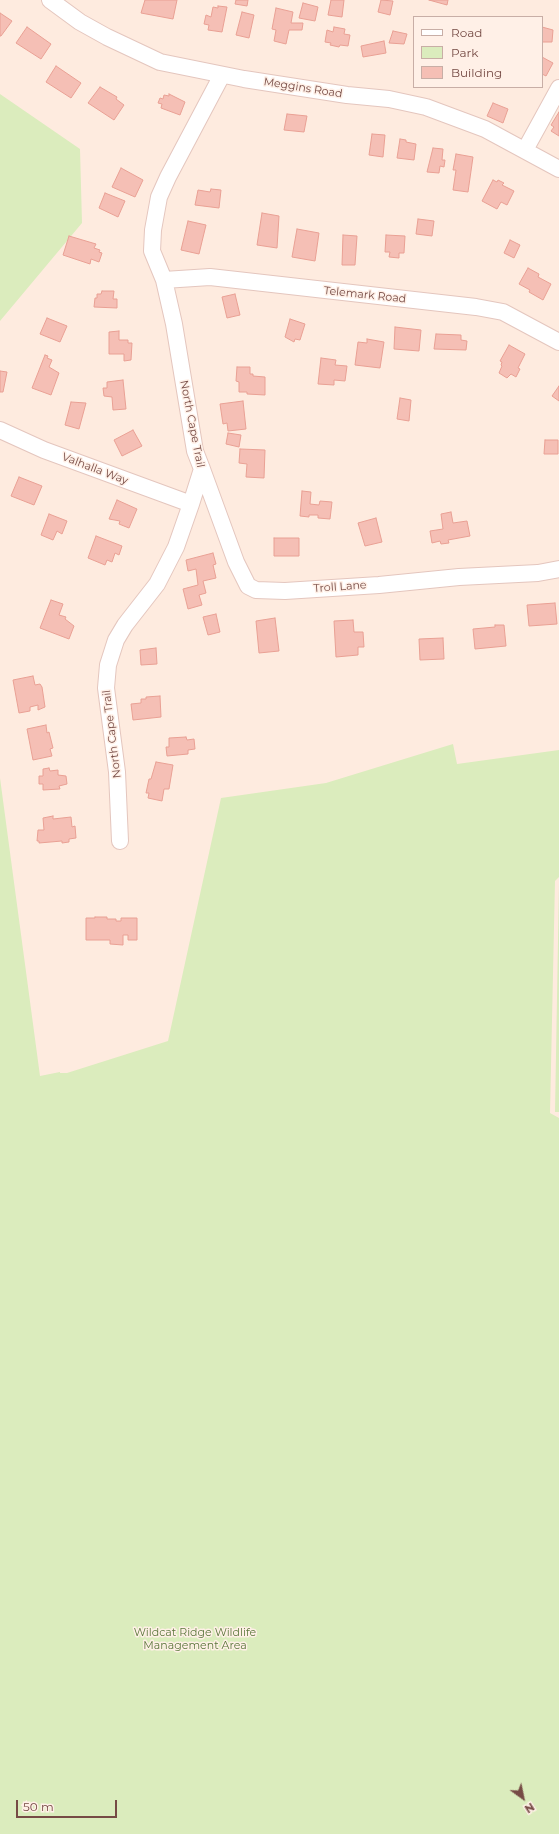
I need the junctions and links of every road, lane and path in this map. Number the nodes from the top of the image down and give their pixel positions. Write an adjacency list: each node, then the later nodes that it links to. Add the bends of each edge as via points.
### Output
1 (50, 0): 2 (street, Meggins Road, via 107,37 160,62)
2 (222, 75): 4 (street, Meggins Road, via 332,93 389,99 426,107 485,129); 6 (street, North Cape Trail, via 159,197 152,251)
3 (559, 88): 4 (street)
4 (525, 150): 5 (street, Meggins Road)
5 (559, 169)
6 (164, 280): 7 (street, Telemark Road, via 210,277 476,307 503,312); 9 (street, North Cape Trail, via 195,451)
7 (559, 342)
8 (0, 430): 10 (street, Valhalla Way, via 44,450)
9 (202, 469): 10 (street, North Cape Trail); 11 (street, Troll Lane, via 236,562 248,586 256,590 285,591 379,585 458,577 538,573)
10 (192, 504): 12 (street, North Cape Trail, via 176,546 157,584 125,625 116,640 108,664 106,688 117,772)
11 (559, 569)
12 (120, 840)

